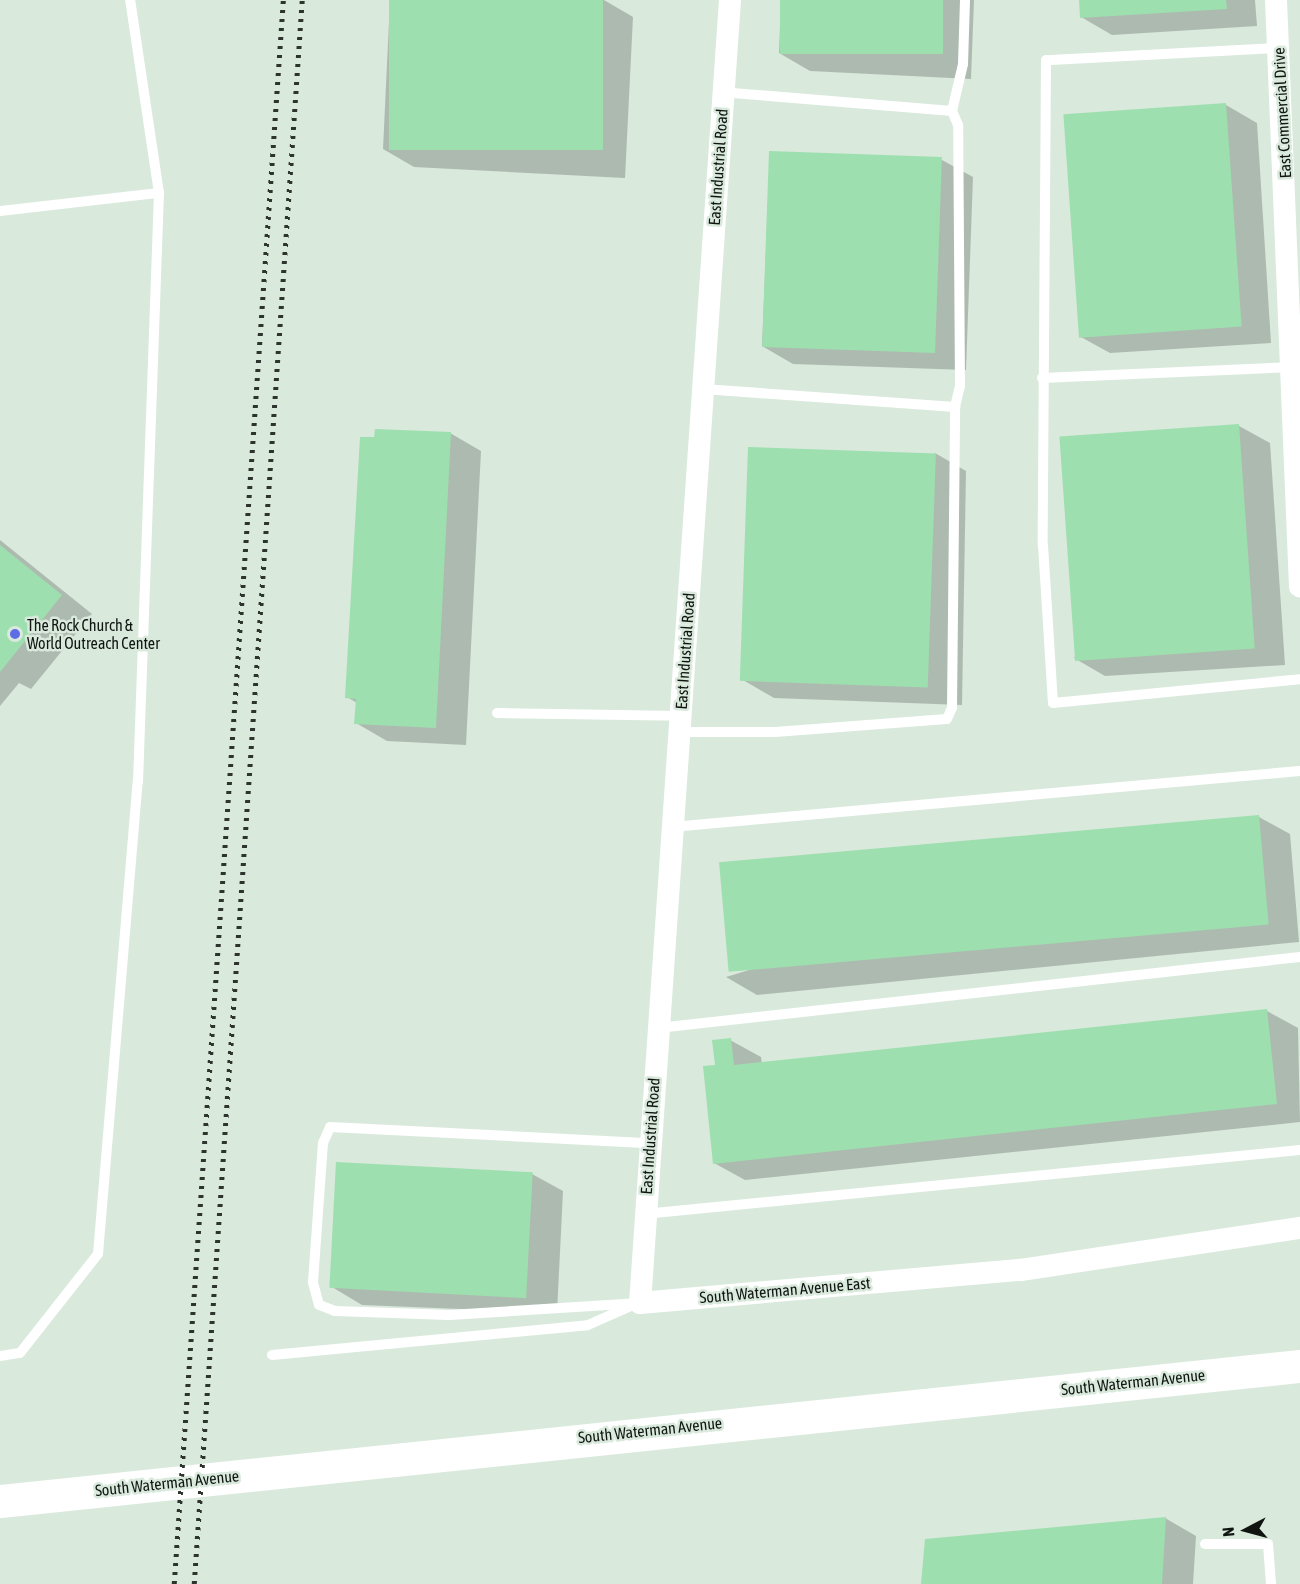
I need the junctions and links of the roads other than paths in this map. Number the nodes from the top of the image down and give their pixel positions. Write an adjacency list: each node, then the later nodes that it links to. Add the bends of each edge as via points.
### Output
1 (130, 0): 8 (lane)
2 (730, 0): 6 (street, East Industrial Road)
3 (965, 0): 7 (lane, via 963,64)
4 (1276, 0): 5 (street, East Commercial Drive)
5 (1278, 48): 10 (street, East Commercial Drive); 11 (lane, via 1046,60)
6 (723, 92): 7 (lane); 12 (street, East Industrial Road)
7 (952, 111): 13 (lane, via 958,125 960,386)
8 (159, 193): 9 (lane); 29 (lane, via 138,782 98,1254 20,1353)
9 (0, 211)
10 (1297, 366): 11 (lane); 14 (street, East Commercial Drive)
11 (1042, 378): 16 (lane, via 1043,545 1053,704)
12 (703, 389): 13 (lane); 18 (street, East Industrial Road)
13 (956, 407): 18 (lane, via 952,708 946,719 775,732)
14 (1298, 453): 15 (street, East Commercial Drive)
15 (1300, 586)
16 (1300, 679)
17 (497, 713): 18 (lane)
18 (680, 724): 20 (street, East Industrial Road)
19 (1300, 771): 20 (lane)
20 (672, 827): 22 (street, East Industrial Road)
21 (1300, 957): 22 (lane)
22 (658, 1028): 23 (street, East Industrial Road)
23 (649, 1143): 25 (street, East Industrial Road); 27 (lane, via 330,1127 323,1143 313,1282 319,1305 335,1311 449,1315)
24 (1300, 1150): 25 (lane)
25 (644, 1214): 27 (street, East Industrial Road)
26 (1300, 1228): 27 (street, South Waterman Avenue East, via 1021,1270)
27 (640, 1303): 28 (lane, South Waterman Avenue East, via 588,1324)
28 (272, 1355)
29 (0, 1356)
30 (1300, 1366): 31 (main road, South Waterman Avenue)
31 (13, 1499)
32 (1205, 1544): 33 (lane, via 1268,1544)
33 (1271, 1584)

